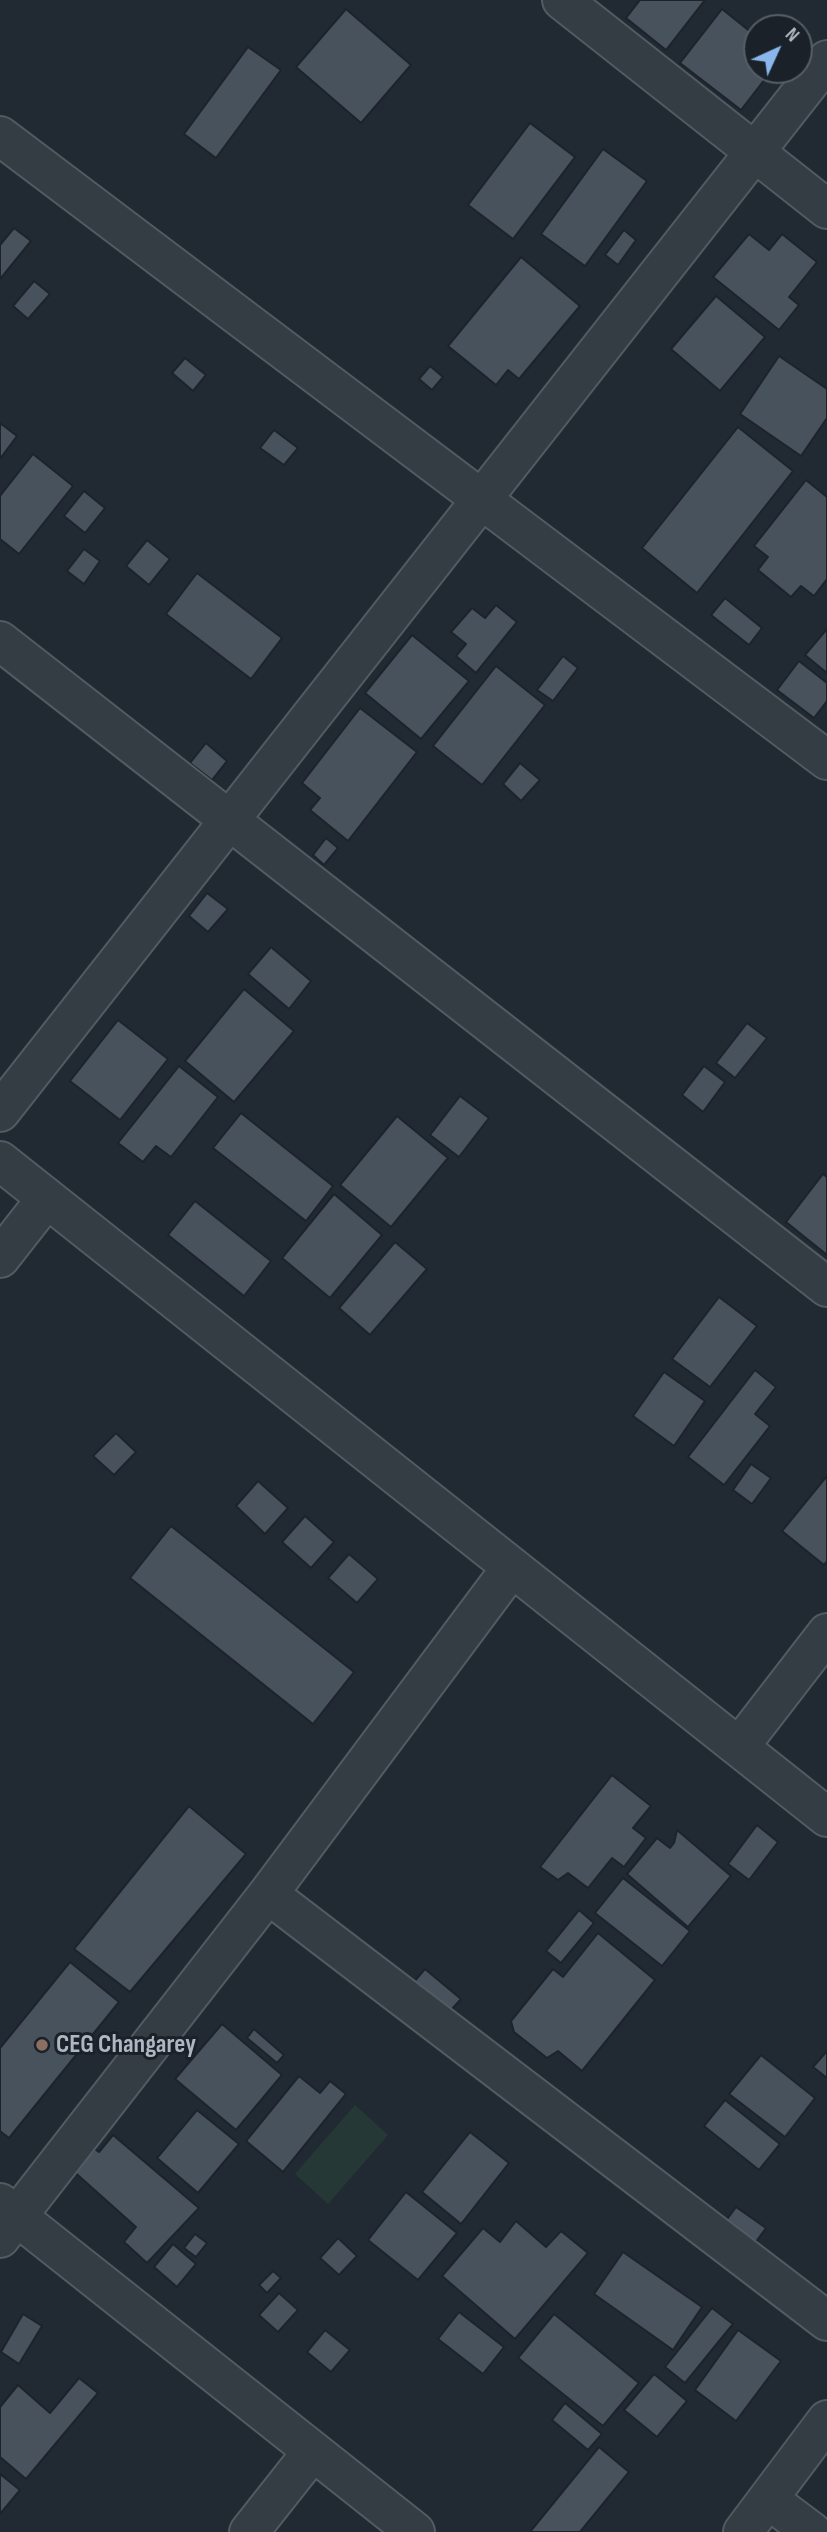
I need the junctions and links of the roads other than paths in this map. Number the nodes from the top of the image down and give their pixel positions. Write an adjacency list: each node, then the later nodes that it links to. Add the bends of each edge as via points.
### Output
1 (562, 0): 4 (street)
2 (827, 60): 4 (street)
3 (0, 136): 6 (street)
4 (755, 152): 5 (street); 6 (street)
5 (827, 209)
6 (482, 499): 8 (street); 9 (street)
7 (0, 642): 9 (street)
8 (827, 760)
9 (229, 821): 10 (street); 14 (street)
10 (0, 1112)
11 (0, 1161): 12 (street)
12 (47, 1198): 13 (street); 15 (street)
13 (0, 1258)
14 (827, 1287)
15 (512, 1567): 17 (street); 19 (street)
16 (827, 1633): 17 (street)
17 (738, 1747): 18 (street)
18 (827, 1817)
19 (268, 1894): 20 (street); 21 (street)
20 (6, 2219): 23 (street)
21 (827, 2320)
22 (827, 2420): 24 (street)
23 (313, 2451): 25 (street); 26 (street)
24 (768, 2499): 27 (street); 28 (street)
25 (249, 2532)
26 (415, 2532)
27 (743, 2532)
28 (812, 2532)

